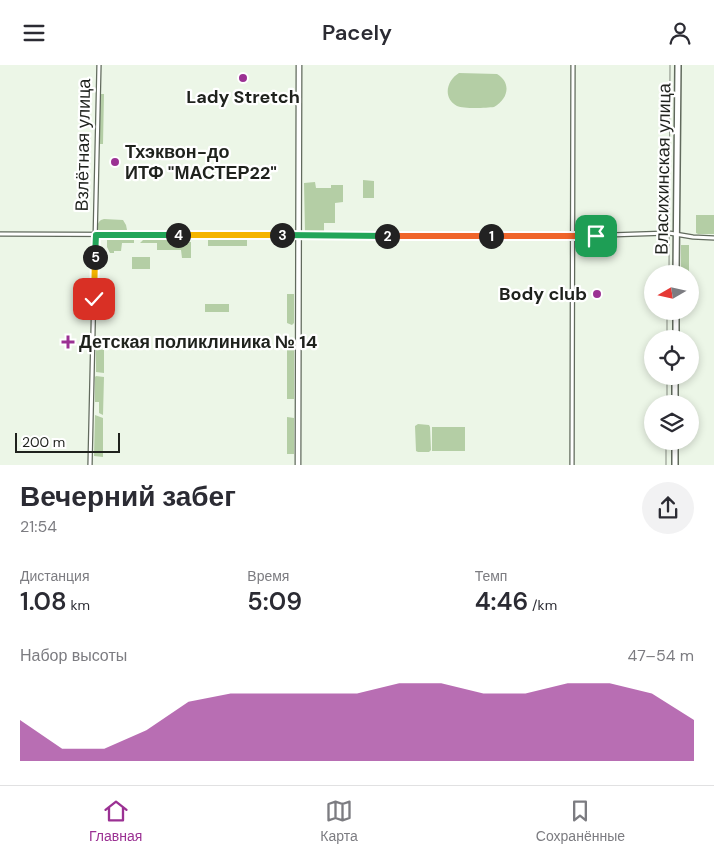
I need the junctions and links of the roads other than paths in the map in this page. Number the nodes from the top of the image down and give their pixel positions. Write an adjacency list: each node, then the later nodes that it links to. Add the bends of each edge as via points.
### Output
1 (99, 65): 6 (street, Взлётная улица)
2 (299, 65): 7 (main road)
3 (573, 65): 9 (street)
4 (678, 65): 8 (highway, Власихинская улица)
5 (0, 234): 6 (street)
6 (96, 235): 7 (street); 13 (street, Взлётная улица)
7 (298, 235): 9 (street); 14 (main road)
8 (676, 235): 9 (street); 10 (street); 11 (highway, Власихинская улица)
9 (573, 236): 15 (street)
10 (714, 238)
11 (676, 265)
12 (676, 450): 16 (highway)
13 (90, 465)
14 (298, 465)
15 (572, 465)
16 (675, 465)

